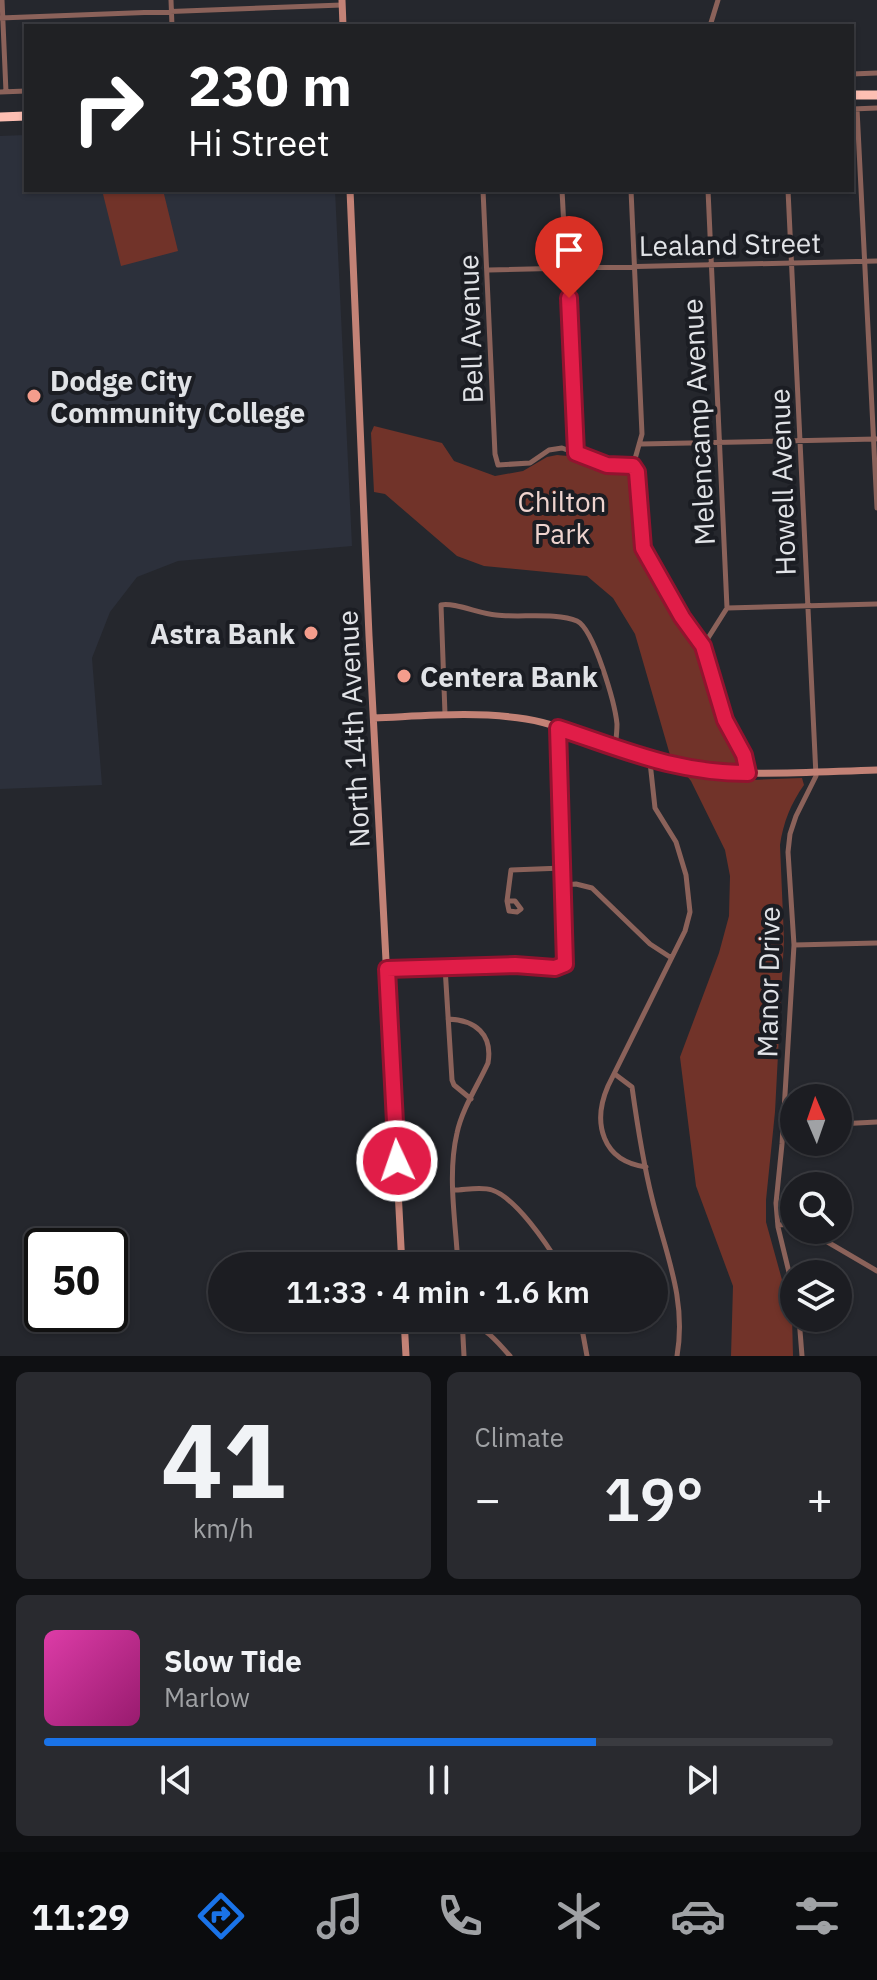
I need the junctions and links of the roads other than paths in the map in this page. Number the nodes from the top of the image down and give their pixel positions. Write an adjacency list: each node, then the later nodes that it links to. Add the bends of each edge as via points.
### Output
1 (2, 0): 6 (street)
2 (171, 0): 5 (street)
3 (718, 0): 9 (street)
4 (342, 2): 5 (street); 8 (main road)
5 (171, 10): 6 (street); 7 (street)
6 (2, 18): 13 (street)
7 (172, 24)
8 (343, 24)
9 (711, 24)
10 (877, 73): 11 (street)
11 (854, 74)
12 (24, 91): 13 (street)
13 (3, 92)
14 (854, 95): 15 (highway)
15 (877, 95)
16 (877, 108): 17 (street)
17 (855, 109): 26 (street)
18 (24, 116): 19 (highway)
19 (0, 117)
20 (350, 192): 45 (main road, North 14th Avenue)
21 (483, 192): 32 (street, Bell Avenue)
22 (562, 192): 31 (street)
23 (631, 192): 30 (street)
24 (708, 192): 28 (street, Melencamp Avenue)
25 (788, 192): 29 (street, Howell Avenue)
26 (867, 261): 27 (street, Lealand Street); 29 (street, Lealand Street); 33 (street)
27 (877, 261)
28 (710, 263): 29 (street, Lealand Street); 30 (street, Lealand Street); 35 (street, Melencamp Avenue)
29 (792, 263): 34 (street, Howell Avenue)
30 (635, 265): 31 (street, Lealand Street); 36 (street)
31 (567, 268): 32 (street, Lealand Street); 37 (street)
32 (489, 270): 37 (street, Bell Avenue, via 498,465 530,463 549,450)
33 (876, 439): 34 (street); 39 (street)
34 (800, 441): 35 (street); 41 (street, Howell Avenue)
35 (720, 443): 36 (street); 42 (street, Melencamp Avenue)
36 (641, 444): 38 (street)
37 (576, 453): 38 (street, via 607,465)
38 (633, 466): 43 (street, via 643,548)
39 (877, 508)
40 (877, 604): 41 (street)
41 (807, 606): 42 (street); 50 (street, Howell Avenue)
42 (727, 608): 43 (street)
43 (703, 646): 51 (street)
44 (445, 715): 45 (main road); 46 (main road, via 526,719); 47 (street, via 443,604 500,616 566,618 583,625 594,646 617,722)
45 (374, 718): 59 (main road, North 14th Avenue)
46 (558, 728): 47 (main road); 52 (street)
47 (615, 749): 48 (main road)
48 (650, 761): 51 (main road); 57 (street, via 655,808 681,855 690,912)
49 (877, 770): 50 (main road)
50 (816, 772): 51 (main road); 56 (street, Manor Drive, via 790,834)
51 (748, 773)
52 (563, 868): 53 (street); 54 (street, via 511,870)
53 (564, 885): 57 (street, via 592,888); 58 (street, via 562,966)
54 (507, 901)
55 (877, 943): 56 (street)
56 (794, 945): 62 (street, Manor Drive)
57 (670, 957): 61 (street)
58 (445, 967): 59 (street); 60 (street)
59 (387, 969): 71 (main road, North 14th Avenue)
60 (448, 1019): 63 (street, via 452,1080); 63 (street, via 470,1022 489,1046 488,1063)
61 (616, 1075): 67 (street, via 632,1087); 67 (street, via 601,1103 602,1133 617,1156)
62 (786, 1084)
63 (471, 1099): 68 (street, via 457,1130)
64 (877, 1122): 65 (street)
65 (852, 1123)
66 (780, 1155): 69 (street, Manor Drive)
67 (646, 1167): 85 (street, via 678,1291)
68 (453, 1190): 72 (street); 73 (street, via 498,1193)
69 (778, 1225): 74 (street, Manor Drive)
70 (831, 1244): 75 (street)
71 (401, 1252)
72 (457, 1252)
73 (550, 1252)
74 (786, 1260)
75 (877, 1271)
76 (405, 1332): 81 (main road)
77 (463, 1332): 82 (street)
78 (487, 1332): 83 (street)
79 (583, 1332): 84 (street)
80 (800, 1332): 86 (street)
81 (406, 1356)
82 (464, 1356)
83 (510, 1356)
84 (587, 1356)
85 (677, 1356)
86 (802, 1356)

